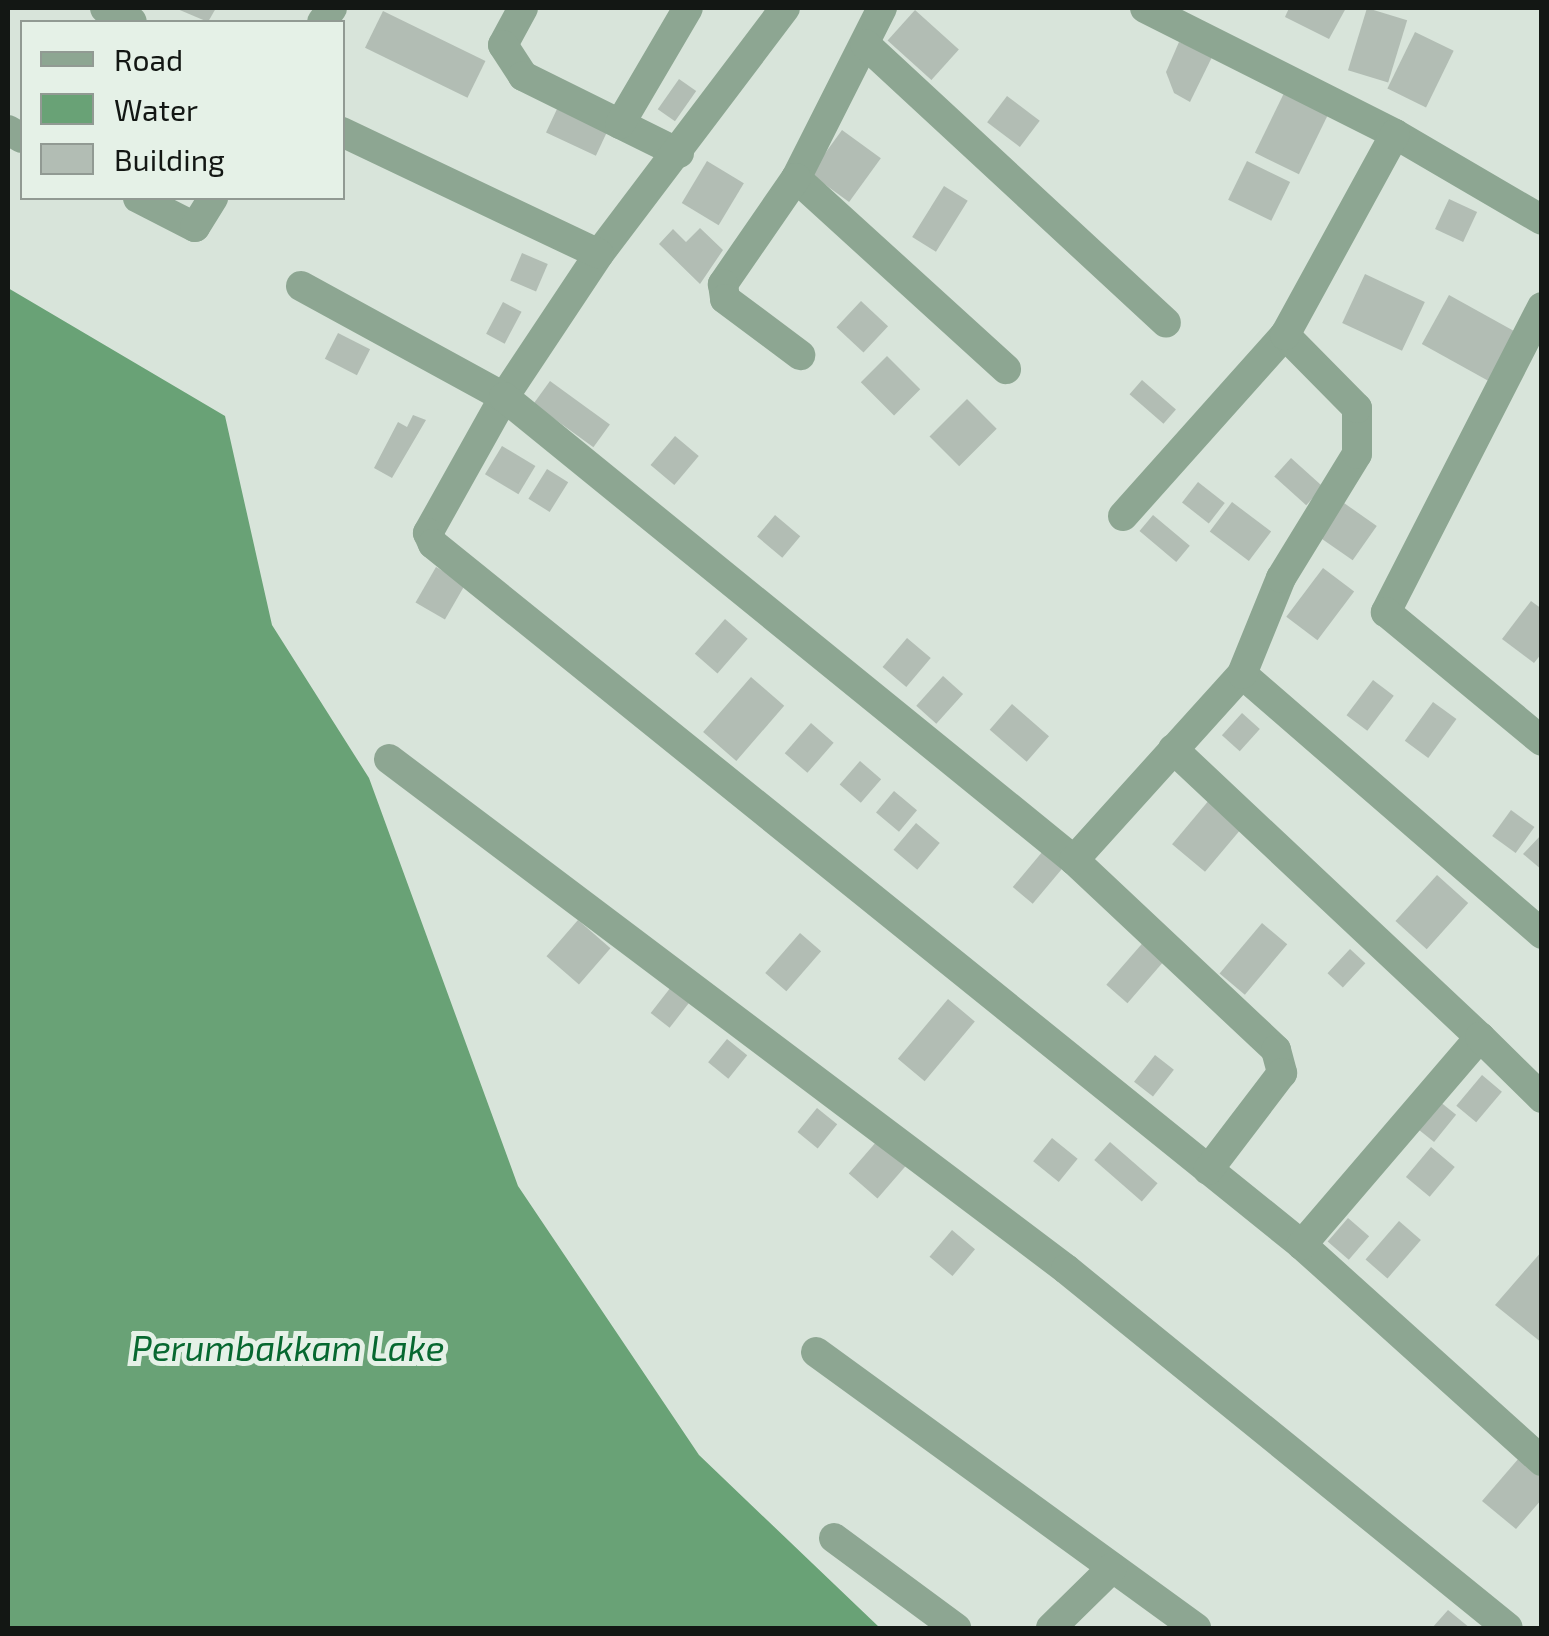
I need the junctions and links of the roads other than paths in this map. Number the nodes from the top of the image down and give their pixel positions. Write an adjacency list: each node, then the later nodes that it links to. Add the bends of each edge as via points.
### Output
1 (105, 8): 7 (street)
2 (523, 8): 9 (street, via 503,44 506,60)
3 (688, 8): 9 (street)
4 (785, 8): 12 (street)
5 (882, 8): 8 (street)
6 (1145, 8): 11 (street)
7 (128, 20)
8 (865, 44): 13 (street); 20 (street)
9 (620, 124): 12 (street)
10 (345, 133): 17 (street)
11 (1395, 134): 16 (street); 21 (street)
12 (679, 153): 17 (street)
13 (796, 178): 22 (street, via 723,284 725,299); 23 (street)
14 (142, 200): 15 (street, via 196,227)
15 (212, 200)
16 (1542, 220)
17 (599, 254): 24 (street)
18 (302, 286): 24 (street)
19 (1542, 307): 27 (street, via 1386,612)
20 (1166, 323)
21 (1285, 335): 25 (street); 26 (street, via 1357,408 1357,454 1280,578)
22 (800, 354)
23 (1006, 368)
24 (504, 397): 30 (street); 34 (street, via 428,533 433,544)
25 (1123, 516)
26 (1242, 674): 28 (street); 31 (street)
27 (1542, 741)
28 (1173, 749): 30 (street); 32 (street)
29 (389, 759): 43 (street, via 1066,1268)
30 (1074, 860): 34 (street, via 1276,1050 1282,1072)
31 (1542, 934)
32 (1480, 1037): 33 (street); 35 (street)
33 (1540, 1099)
34 (1208, 1170): 35 (street)
35 (1302, 1245): 37 (street)
36 (816, 1352): 39 (street)
37 (1542, 1462)
38 (834, 1538): 40 (street)
39 (1112, 1568): 41 (street); 42 (street)
40 (956, 1628)
41 (1051, 1628)
42 (1196, 1628)
43 (1508, 1628)

